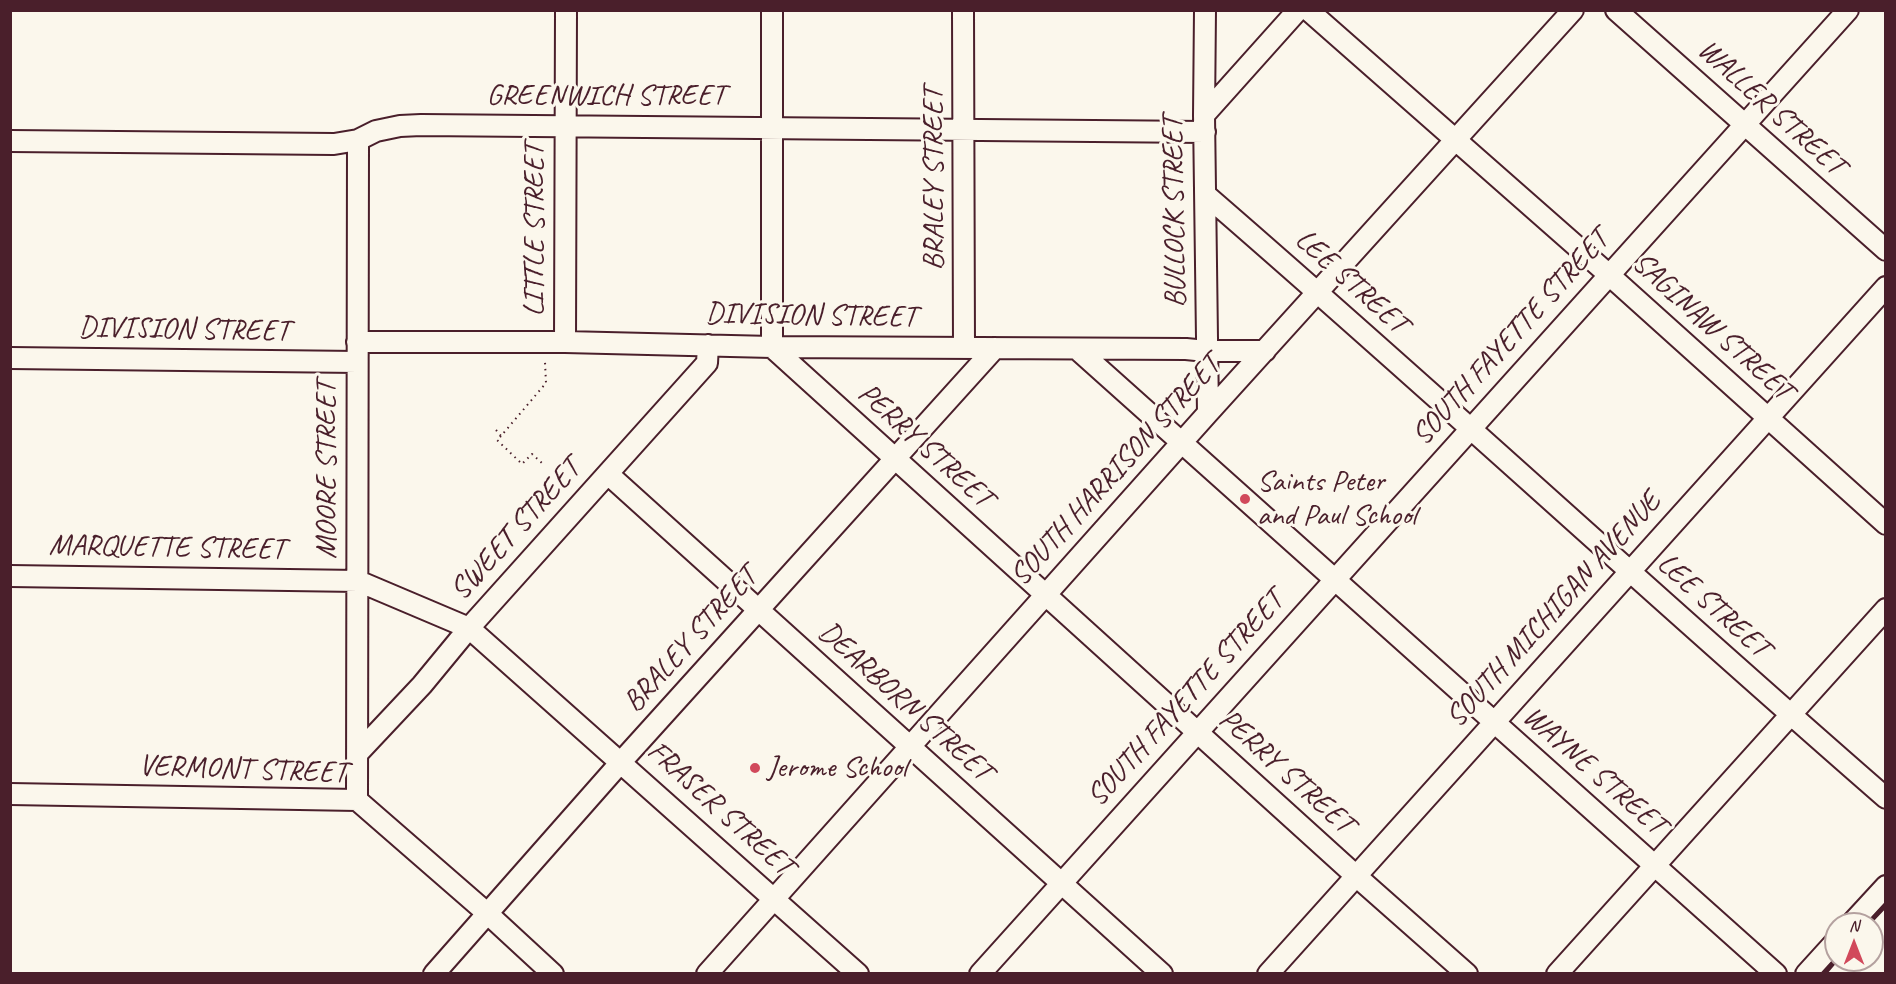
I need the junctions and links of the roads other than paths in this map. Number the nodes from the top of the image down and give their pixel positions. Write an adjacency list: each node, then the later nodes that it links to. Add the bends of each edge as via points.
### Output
1 (566, 10): 12 (street, LITTLE STREET)
2 (772, 10): 13 (street)
3 (963, 10): 14 (street, BRALEY STREET)
4 (1205, 10): 10 (street, BULLOCK STREET)
5 (1298, 10): 10 (street)
6 (1308, 10): 16 (street, SAGINAW STREET)
7 (1573, 10): 16 (street, SOUTH HARRISON STREET)
8 (1616, 10): 11 (street, WALLER STREET)
9 (1848, 10): 11 (street, SOUTH FAYETTE STREET)
10 (1204, 124): 14 (street, GREENWICH STREET); 18 (street, BULLOCK STREET)
11 (1745, 124): 19 (street, WALLER STREET); 20 (street, SOUTH FAYETTE STREET)
12 (565, 127): 13 (street, GREENWICH STREET); 15 (street, GREENWICH STREET, via 400,126); 23 (street, LITTLE STREET)
13 (771, 127): 14 (street, GREENWICH STREET); 25 (street)
14 (964, 130): 26 (street, BRALEY STREET)
15 (358, 140): 17 (street, GREENWICH STREET, via 334,144); 31 (street, MOORE STREET)
16 (1456, 140): 20 (street, SAGINAW STREET); 22 (street, SOUTH HARRISON STREET)
17 (10, 141)
18 (1206, 195): 22 (street, LEE STREET); 29 (street, BULLOCK STREET)
19 (1886, 250)
20 (1608, 274): 34 (street, SAGINAW STREET); 35 (street, SOUTH FAYETTE STREET)
21 (1886, 287): 34 (street, SOUTH MICHIGAN AVENUE)
22 (1318, 292): 30 (street, SOUTH HARRISON STREET); 35 (street, LEE STREET)
23 (565, 342): 24 (street, DIVISION STREET); 31 (street, DIVISION STREET)
24 (708, 345): 25 (street, DIVISION STREET); 38 (street, SWEET STREET, via 707,363)
25 (772, 347): 26 (street, DIVISION STREET); 37 (street, PERRY STREET)
26 (964, 347): 27 (street, DIVISION STREET)
27 (995, 348): 28 (street, DIVISION STREET); 37 (street, BRALEY STREET)
28 (1077, 349): 29 (street, DIVISION STREET); 36 (street, WAYNE STREET)
29 (1206, 351): 30 (street, DIVISION STREET); 33 (street, BULLOCK STREET)
30 (1265, 351): 33 (street, SOUTH HARRISON STREET)
31 (357, 352): 32 (street, DIVISION STREET); 43 (street, MOORE STREET)
32 (10, 358)
33 (1208, 413): 36 (street, SOUTH HARRISON STREET)
34 (1768, 418): 39 (street, SAGINAW STREET); 40 (street, SOUTH MICHIGAN AVENUE)
35 (1470, 429): 40 (street, LEE STREET); 42 (street, SOUTH FAYETTE STREET)
36 (1181, 443): 42 (street, WAYNE STREET); 44 (street, SOUTH HARRISON STREET)
37 (894, 459): 44 (street, PERRY STREET); 47 (street, BRALEY STREET)
38 (608, 474): 47 (street, DEARBORN STREET); 48 (street, SWEET STREET)
39 (1886, 524)
40 (1631, 572): 49 (street, LEE STREET); 50 (street, SOUTH MICHIGAN AVENUE)
41 (10, 576): 43 (street, MARQUETTE STREET)
42 (1334, 580): 50 (street, WAYNE STREET); 51 (street, SOUTH FAYETTE STREET)
43 (358, 581): 46 (street, MARQUETTE STREET); 53 (street, MOORE STREET)
44 (1046, 594): 51 (street, PERRY STREET); 52 (street, SOUTH HARRISON STREET)
45 (1886, 609): 49 (street)
46 (424, 610): 48 (street, FRASER STREET)
47 (758, 610): 52 (street, DEARBORN STREET); 54 (street, BRALEY STREET)
48 (469, 627): 53 (street, SWEET STREET, via 422,685); 54 (street, FRASER STREET)
49 (1789, 714): 56 (street, LEE STREET); 58 (street)
50 (1493, 722): 58 (street, WAYNE STREET); 59 (street, SOUTH MICHIGAN AVENUE)
51 (1196, 731): 59 (street, PERRY STREET); 60 (street, SOUTH FAYETTE STREET)
52 (909, 747): 60 (street, DEARBORN STREET); 62 (street, SOUTH HARRISON STREET)
53 (359, 752): 57 (street, MOORE STREET)
54 (621, 762): 62 (street, FRASER STREET); 64 (street, BRALEY STREET)
55 (10, 794): 57 (street, VERMONT STREET)
56 (1886, 798)
57 (357, 800): 64 (street, VERMONT STREET)
58 (1654, 864): 74 (street); 75 (street, WAYNE STREET)
59 (1355, 875): 72 (street, SOUTH MICHIGAN AVENUE); 73 (street, PERRY STREET)
60 (1061, 883): 70 (street, SOUTH FAYETTE STREET); 71 (street, DEARBORN STREET)
61 (1886, 886): 63 (street)
62 (774, 898): 68 (street, SOUTH HARRISON STREET); 69 (street, FRASER STREET)
63 (1862, 912)
64 (488, 914): 66 (street, BRALEY STREET); 67 (street, VERMONT STREET)
65 (1824, 954): 76 (street)
66 (434, 974)
67 (553, 974)
68 (707, 974)
69 (858, 974)
70 (980, 974)
71 (1162, 974)
72 (1268, 974)
73 (1467, 974)
74 (1557, 974)
75 (1776, 974)
76 (1806, 974)

